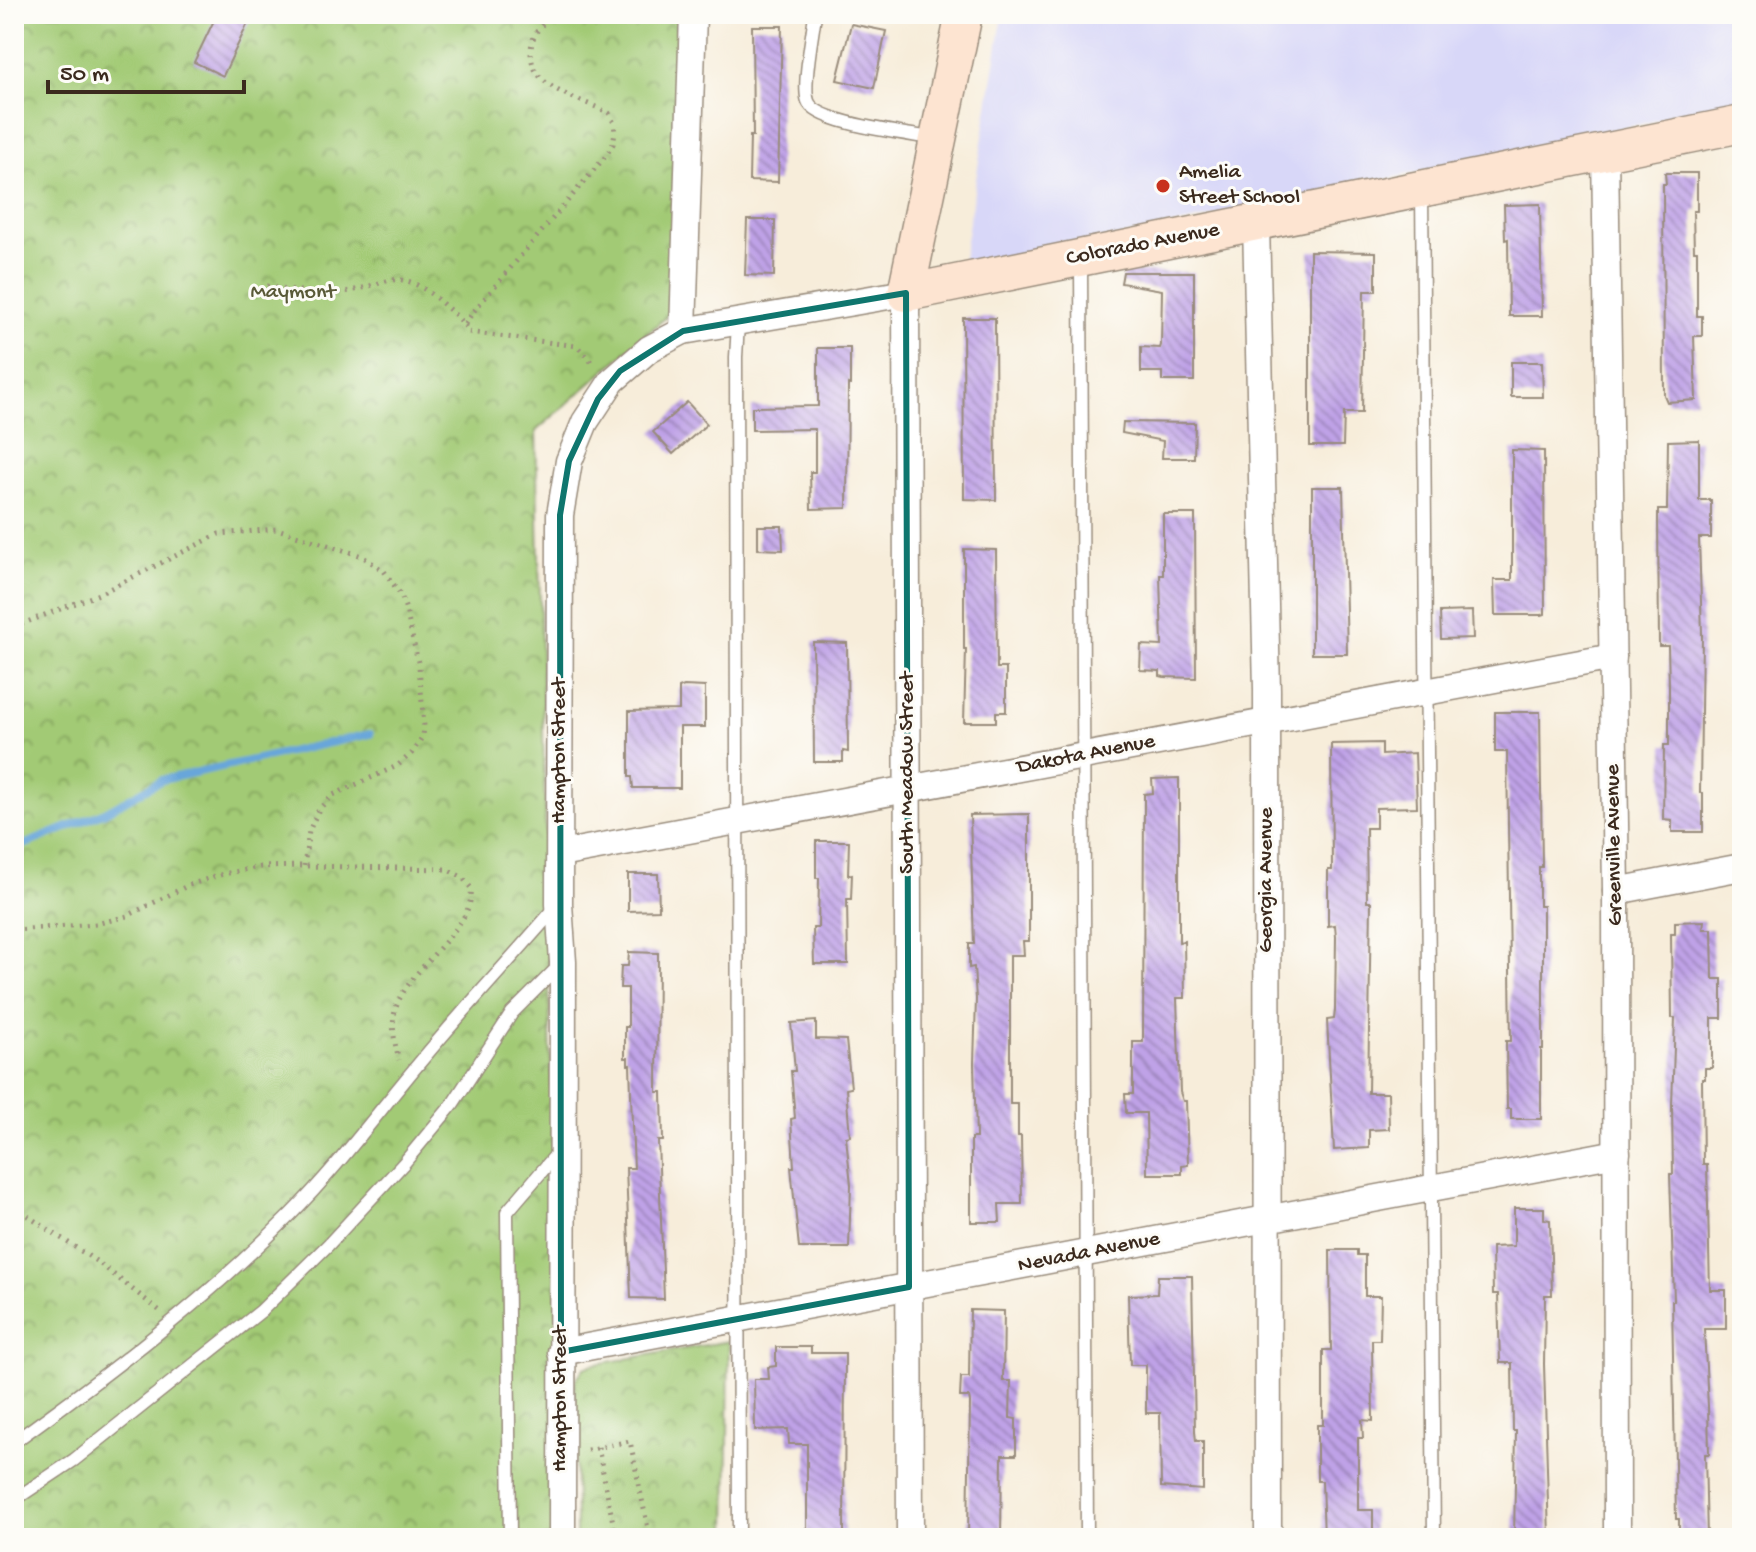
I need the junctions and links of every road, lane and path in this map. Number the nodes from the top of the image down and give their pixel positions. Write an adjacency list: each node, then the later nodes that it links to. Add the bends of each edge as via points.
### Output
1 (555, 14): 13 (path, via 544,21 531,46 536,73 609,113 613,144)
2 (693, 14): 15 (street)
3 (815, 14): 6 (lane, via 807,86 808,102 816,112)
4 (964, 14): 6 (street, South Meadow Street)
5 (1742, 124): 7 (street, Colorado Avenue)
6 (938, 139): 12 (street, South Meadow Street)
7 (1605, 151): 8 (street, Colorado Avenue); 18 (street, Greenville Avenue)
8 (1422, 189): 9 (street, Colorado Avenue); 19 (lane)
9 (1256, 223): 10 (street, Colorado Avenue); 20 (street, Georgia Avenue)
10 (1081, 257): 12 (street, Colorado Avenue); 21 (lane)
11 (267, 286): 13 (path, via 330,293 400,278 416,282)
12 (906, 293): 14 (street, Colorado Avenue); 22 (street, South Meadow Street)
13 (465, 324): 16 (path, via 468,332 478,335 577,346)
14 (738, 324): 15 (street, Colorado Avenue); 23 (lane)
15 (683, 331): 24 (street, Hampton Street, via 620,371 598,399 569,461 560,515)
16 (596, 367)
17 (14, 627): 25 (path, via 99,594 219,534 277,529 362,556 384,571 406,610 419,666 423,736 397,766 333,795 319,809 309,831)
18 (1613, 657): 19 (street, Dakota Avenue); 27 (street, Greenville Avenue)
19 (1427, 692): 20 (street, Dakota Avenue); 34 (lane)
20 (1267, 721): 21 (street, Dakota Avenue); 36 (street, Georgia Avenue)
21 (1083, 756): 22 (street, Dakota Avenue); 37 (lane)
22 (908, 788): 23 (street, Dakota Avenue); 38 (street, South Meadow Street)
23 (738, 820): 24 (street, Dakota Avenue); 39 (lane)
24 (560, 854): 28 (street, Hampton Street)
25 (304, 866): 29 (path, via 223,874 96,924); 31 (path, via 446,869 471,888 470,907 460,924 398,1001 393,1027)
26 (1742, 867): 27 (street)
27 (1616, 891): 33 (street, Greenville Avenue)
28 (559, 904): 30 (street, Hampton Street); 31 (lane)
29 (14, 930)
30 (563, 962): 32 (street, Hampton Street); 43 (lane, via 512,1013 452,1105 404,1163 261,1311 74,1460)
31 (405, 1080): 40 (lane, via 291,1214)
32 (563, 1147): 41 (street, Hampton Street); 44 (lane, via 507,1212)
33 (1617, 1153): 34 (street, Nevada Avenue); 53 (street, Greenville Avenue)
34 (1431, 1189): 36 (street, Nevada Avenue); 52 (lane)
35 (14, 1207): 40 (path)
36 (1267, 1220): 37 (street, Nevada Avenue); 51 (street, Georgia Avenue)
37 (1086, 1254): 38 (street, Nevada Avenue); 50 (lane)
38 (909, 1287): 39 (street, Nevada Avenue); 49 (street, South Meadow Street)
39 (739, 1318): 41 (street, Nevada Avenue); 48 (lane)
40 (174, 1321): 42 (lane)
41 (561, 1352): 45 (street, Hampton Street)
42 (14, 1442)
43 (14, 1500)
44 (510, 1538)
45 (562, 1538)
46 (616, 1538): 47 (path, via 598,1447 630,1441)
47 (650, 1538)
48 (739, 1538)
49 (910, 1538)
50 (1087, 1538)
51 (1268, 1538)
52 (1434, 1538)
53 (1617, 1538)

